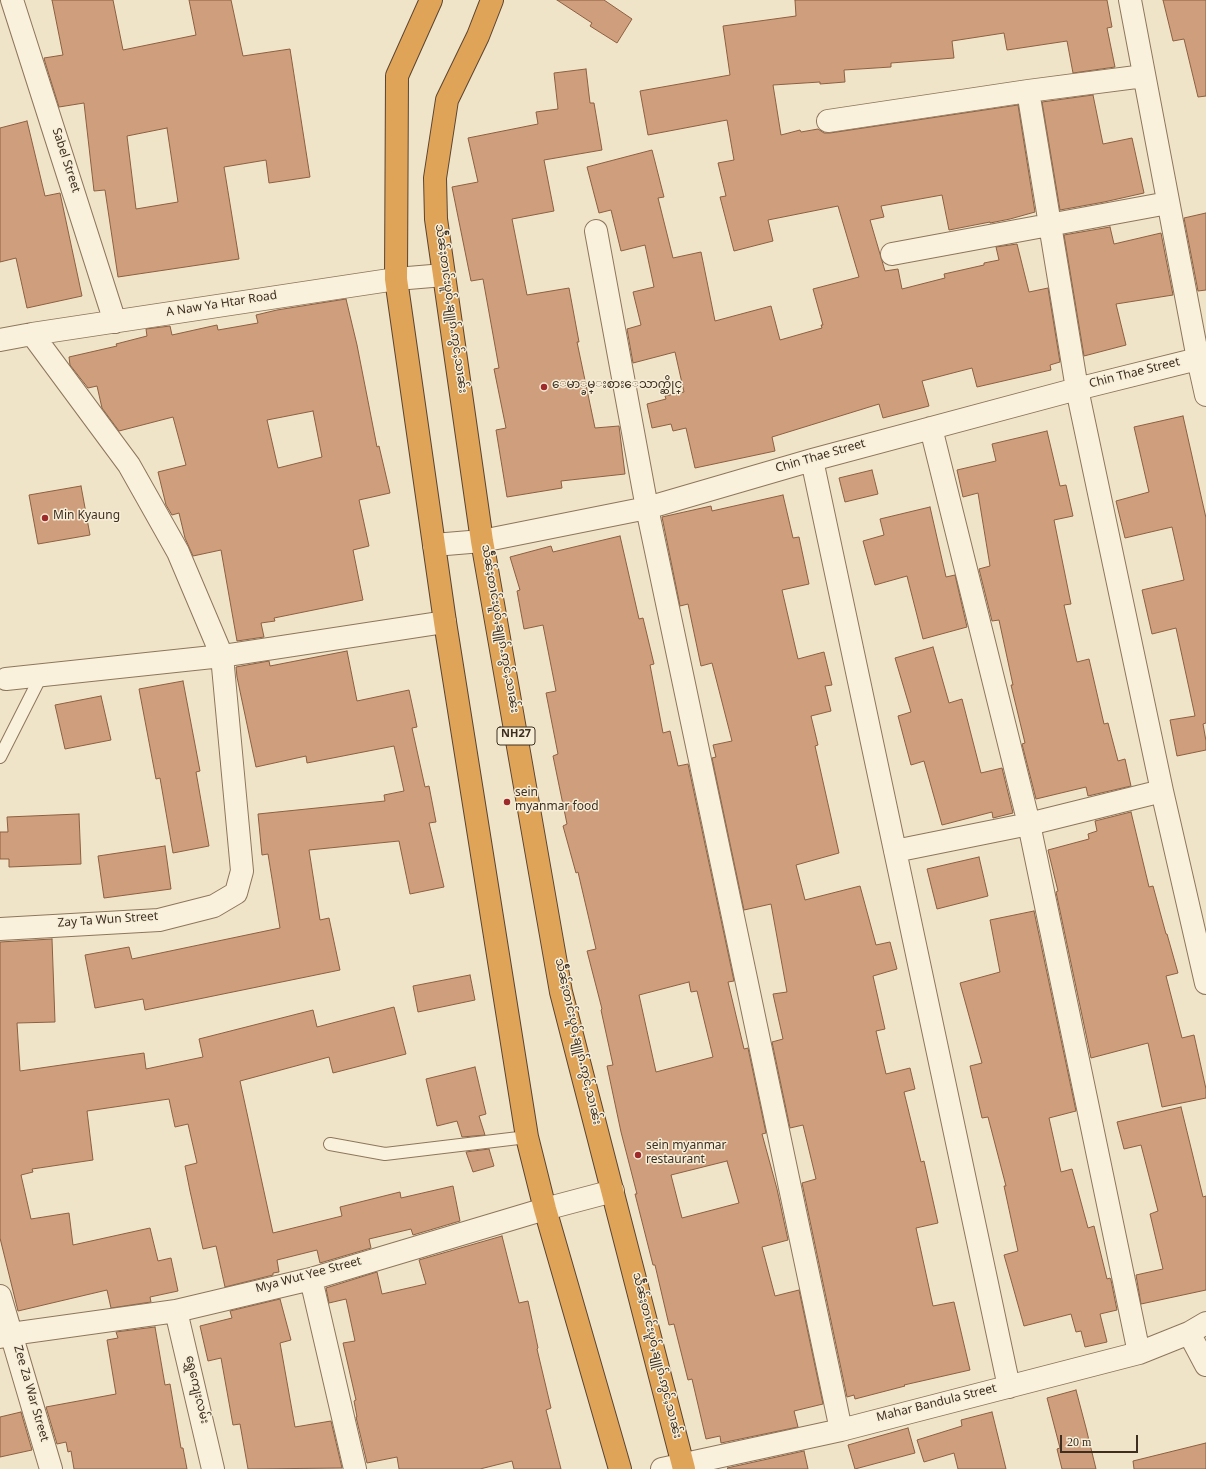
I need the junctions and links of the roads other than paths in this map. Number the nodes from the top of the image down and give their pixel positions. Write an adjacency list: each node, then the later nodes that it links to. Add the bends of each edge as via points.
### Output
1 (12, 0): 14 (street, Sabel Street)
2 (431, 0): 13 (highway, via 398,76)
3 (492, 0): 12 (highway, သဵႅၼ်ႈတၢင်းပူဝ်ႇၶျူၵ်ႉဢွင်ႇသၢၼ်း / NH27, via 478,36 447,100 435,178 436,219)
4 (1130, 0): 5 (street)
5 (1144, 76): 6 (street); 8 (street)
6 (1028, 91): 7 (street); 9 (street)
7 (828, 121)
8 (1168, 203): 9 (street); 17 (street)
9 (1049, 225): 11 (street); 18 (street)
10 (596, 231): 22 (street)
11 (892, 254)
12 (444, 275): 13 (street, A Naw Ya Htar Road); 23 (highway, သဵႅၼ်ႈတၢင်းပူဝ်ႇၶျူၵ်ႉဢွင်ႇသၢၼ်း / NH27)
13 (396, 279): 14 (street, A Naw Ya Htar Road); 24 (highway)
14 (115, 322): 15 (street, A Naw Ya Htar Road)
15 (32, 334): 16 (street, A Naw Ya Htar Road); 26 (street, via 129,465 178,552)
16 (0, 340)
17 (1202, 358): 18 (street, Chin Thae Street); 19 (street)
18 (1077, 389): 20 (street, Chin Thae Street); 30 (street)
19 (1206, 395)
20 (931, 428): 21 (street, Chin Thae Street); 31 (street)
21 (812, 460): 22 (street, Chin Thae Street); 32 (street)
22 (647, 508): 23 (street, Chin Thae Street); 47 (street)
23 (482, 541): 24 (street, Chin Thae Street); 37 (highway, သဵႅၼ်ႈတၢင်းပူဝ်ႇၶျူၵ်ႉဢွင်ႇသၢၼ်း / NH27, via 561,992)
24 (434, 545): 25 (highway)
25 (445, 622): 26 (street); 35 (highway)
26 (222, 656): 27 (street); 33 (street, Zay Ta Wun Street, via 242,871 236,893 214,906 159,920)
27 (41, 676): 28 (street); 29 (lane)
28 (6, 680)
29 (0, 757)
30 (1162, 791): 31 (street); 34 (street)
31 (1029, 824): 32 (street); 44 (street)
32 (895, 851): 46 (street)
33 (0, 929)
34 (1206, 982)
35 (527, 1137): 36 (lane, via 385,1154); 38 (highway)
36 (330, 1144)
37 (613, 1191): 38 (street, Mya Wut Yee Street); 48 (highway, သဵႅၼ်ႈတၢင်းပူဝ်ႇၶျူၵ်ႉဢွင်ႇသၢၼ်း / NH27)
38 (545, 1209): 39 (street, Mya Wut Yee Street); 52 (highway)
39 (311, 1279): 41 (street, Mya Wut Yee Street); 51 (street)
40 (0, 1296): 43 (street, Zee Za War Street)
41 (176, 1311): 43 (street, Mya Wut Yee Street); 50 (street, ရွှေကျေးလမ်း)
42 (1197, 1328): 44 (street, Mahar Bandula Street); 45 (street)
43 (6, 1335): 49 (street, Zee Za War Street)
44 (1139, 1353): 46 (street, Mahar Bandula Street)
45 (1206, 1365)
46 (1009, 1387): 47 (street, Mahar Bandula Street)
47 (841, 1430): 48 (street, Mahar Bandula Street)
48 (676, 1467)
49 (51, 1469)
50 (213, 1469)
51 (355, 1469)
52 (620, 1469)

